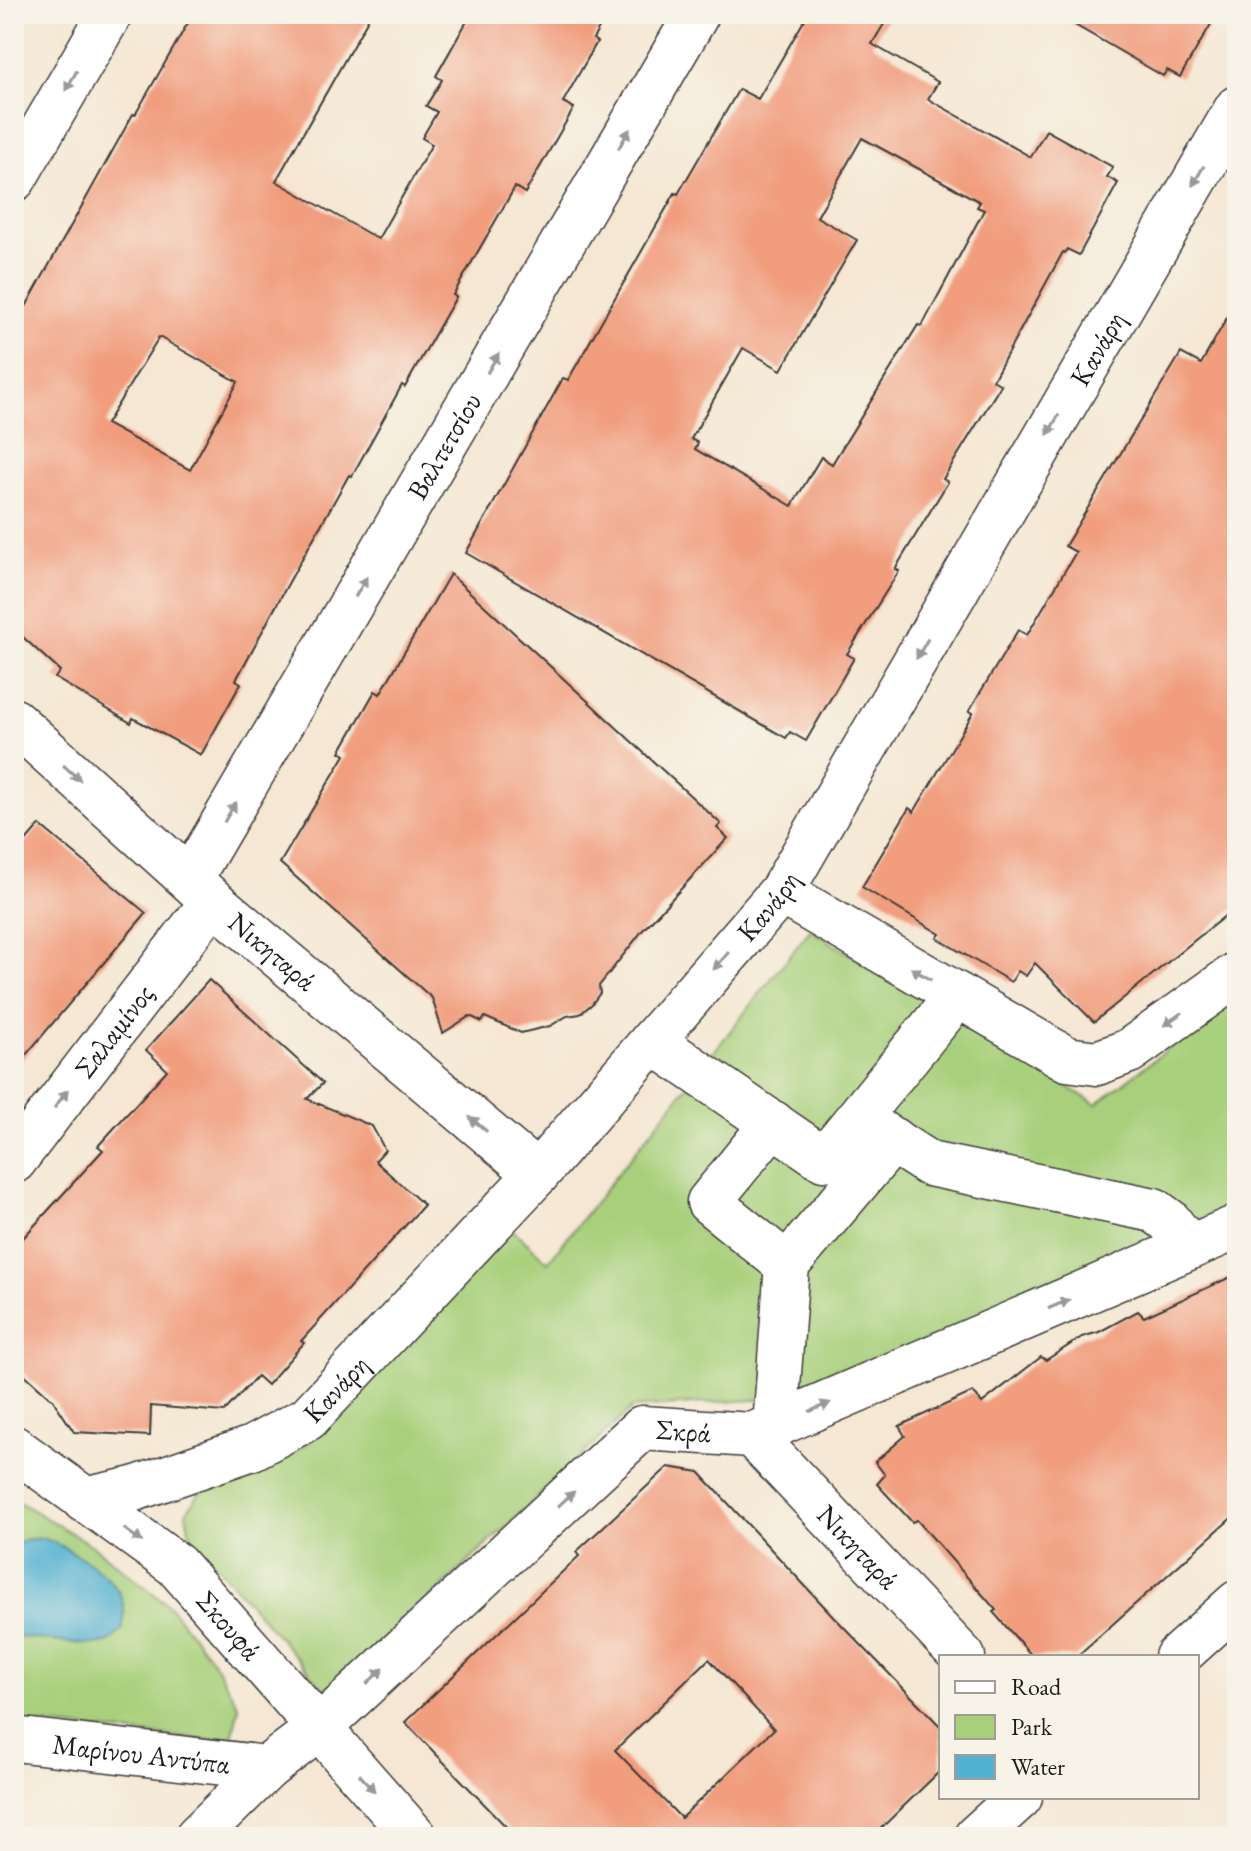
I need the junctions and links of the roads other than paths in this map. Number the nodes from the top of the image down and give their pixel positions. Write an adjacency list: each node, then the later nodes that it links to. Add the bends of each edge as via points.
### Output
1 (110, 14): 4 (street, one-way to 4)
2 (697, 14): 6 (street, Βαλτετσίου, one-way to 2)
3 (1237, 108): 7 (street, Κανάρη, one-way to 7)
4 (14, 179)
5 (14, 721): 6 (street, Νικηταρά, one-way to 6)
6 (202, 890): 13 (street, Σαλαμίνος, one-way to 6); 14 (street, Νικηταρά, one-way to 6)
7 (781, 892): 9 (street, one-way to 7); 10 (street, Κανάρη, one-way to 10)
8 (1237, 974): 9 (street, one-way to 9, via 1129,1051 1097,1063 1067,1059)
9 (958, 995): 12 (street)
10 (652, 1041): 11 (street); 14 (street, Κανάρη)
11 (773, 1123): 12 (street, via 824,1159); 17 (street, via 709,1202)
12 (875, 1129): 16 (street, via 929,1164 1154,1210); 17 (street)
13 (14, 1161)
14 (537, 1174): 20 (street, Κανάρη, via 308,1418 252,1448 134,1489)
15 (1237, 1227): 16 (street, Σκρά)
16 (1189, 1247): 18 (street, Σκρά, one-way to 16)
17 (787, 1265): 18 (street)
18 (764, 1431): 22 (street, Νικηταρά); 24 (street, Σκρά, one-way to 18, via 642,1428)
19 (17, 1453): 20 (street, Σκουφά)
20 (84, 1500): 24 (street, Σκουφά, one-way to 24, via 176,1565)
21 (1237, 1603): 23 (street)
22 (961, 1655)
23 (1179, 1655)
24 (318, 1729): 26 (street, Σκρά); 29 (street, Σκουφά, one-way to 29)
25 (14, 1739): 26 (street, Μαρίνου Αντύπα)
26 (267, 1768): 28 (street, Σκρά)
27 (1018, 1799): 30 (street)
28 (197, 1837)
29 (415, 1837)
30 (976, 1837)

